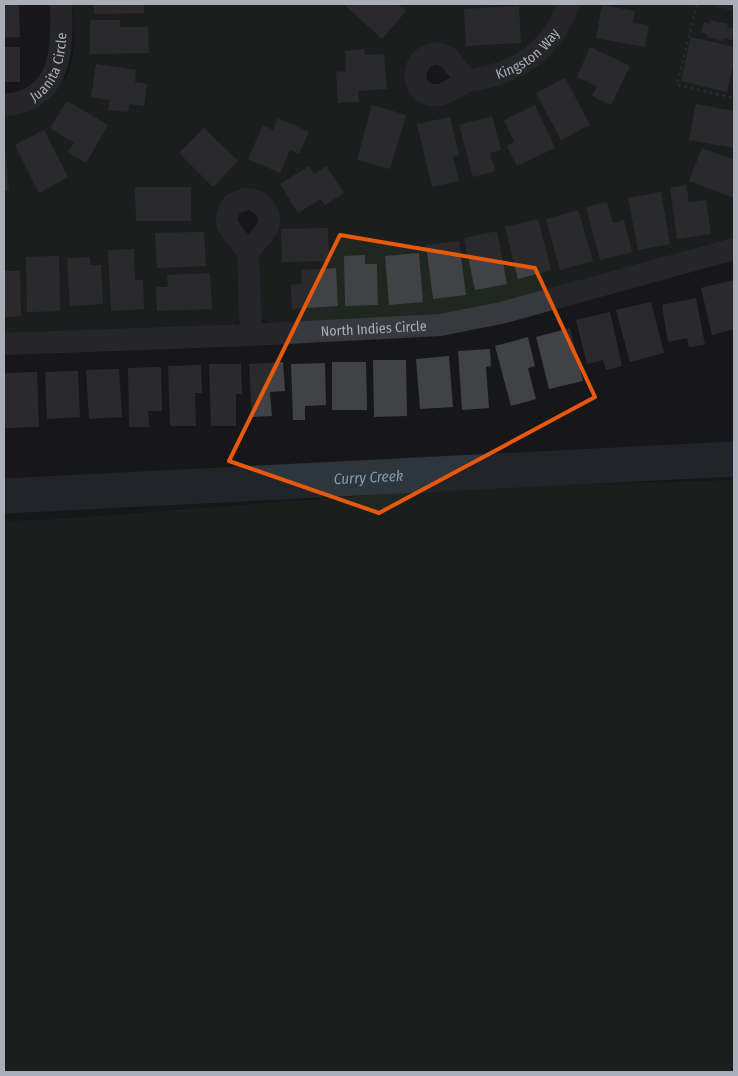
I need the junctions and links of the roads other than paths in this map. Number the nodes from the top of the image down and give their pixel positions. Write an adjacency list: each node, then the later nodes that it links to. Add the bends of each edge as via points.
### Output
1 (61, 4): 4 (street, Juanita Circle, via 62,40 55,71 31,97)
2 (569, 4): 3 (street, Kingston Way, via 554,32 530,58 501,73)
3 (467, 81)
4 (4, 105)
5 (734, 250): 7 (street, North Indies Circle, via 458,323 399,329)
6 (248, 253): 7 (street)
7 (251, 335): 8 (street, North Indies Circle)
8 (4, 344)

